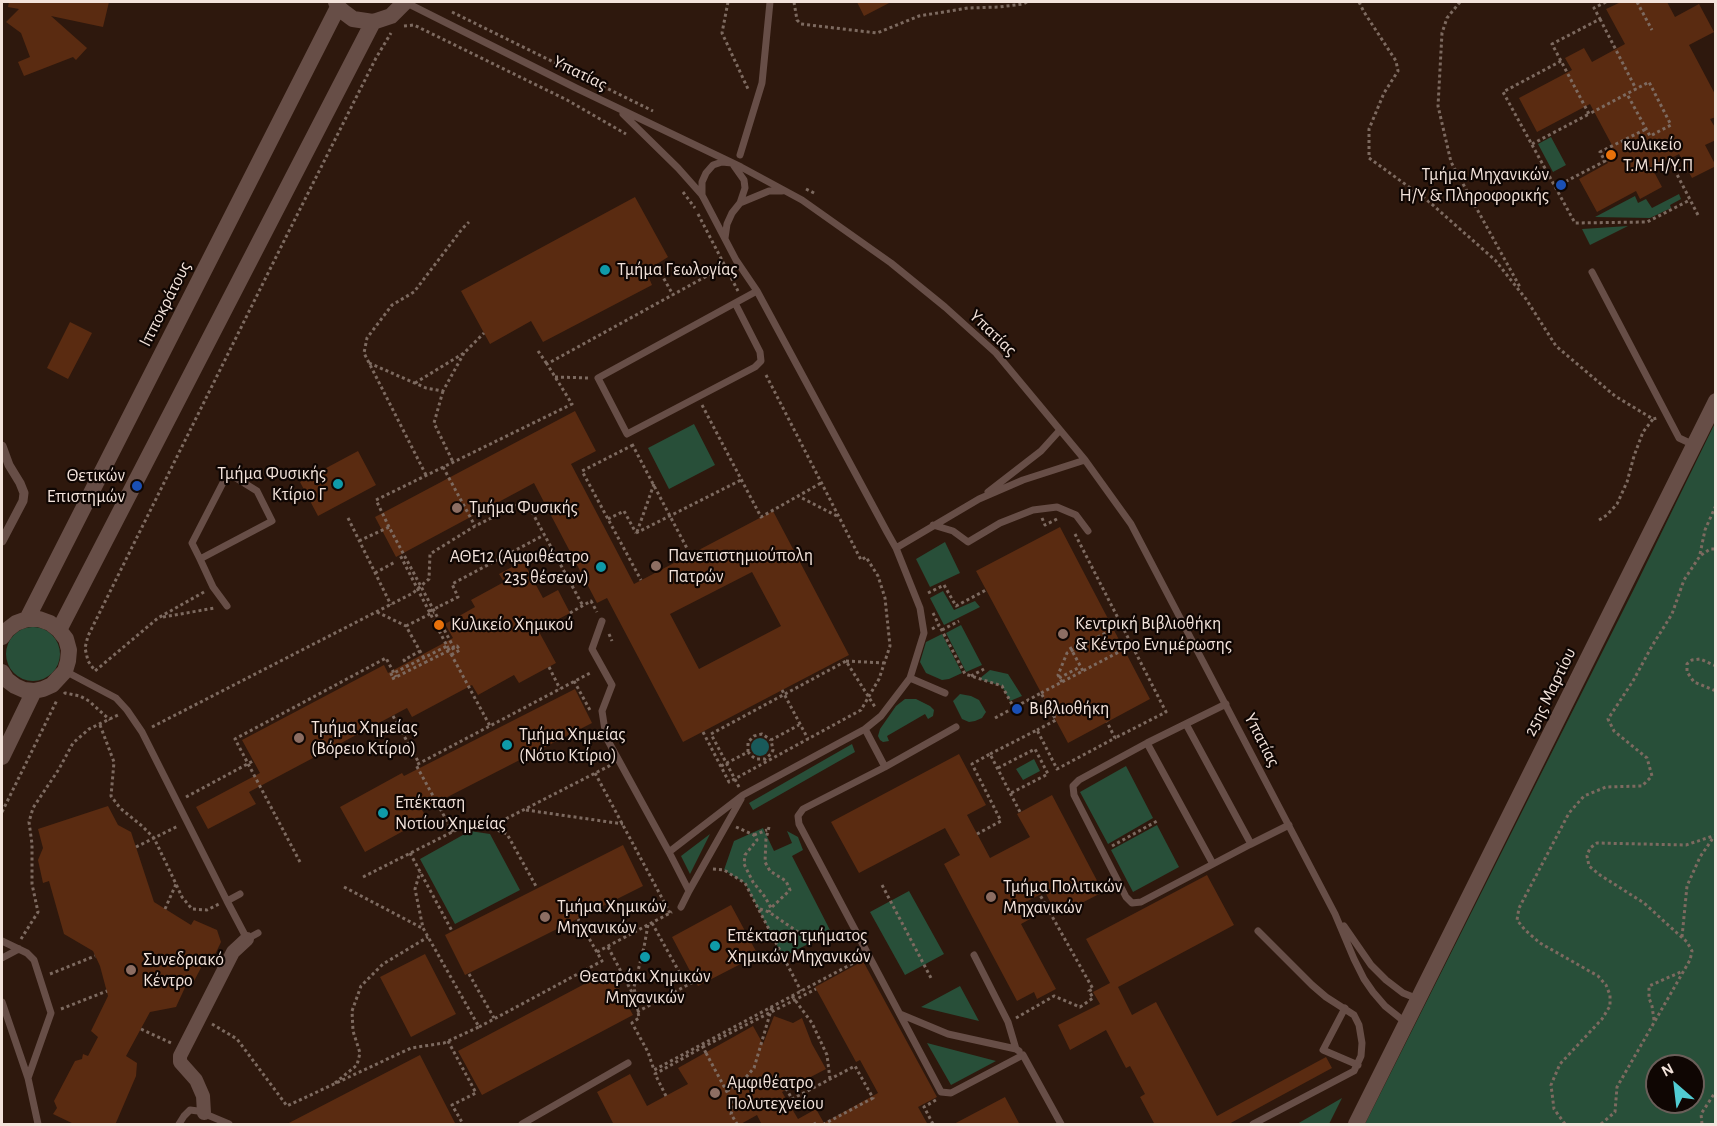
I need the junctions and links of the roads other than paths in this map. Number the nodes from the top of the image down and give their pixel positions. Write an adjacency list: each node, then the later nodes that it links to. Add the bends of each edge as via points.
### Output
1 (405, 2): 4 (street, via 392,16); 5 (lane, Υπατίας)
2 (770, 2): 6 (lane, via 762,83)
3 (337, 4): 4 (street, via 354,19); 27 (street, Ιπποκράτους)
4 (373, 22): 29 (street)
5 (616, 108): 7 (lane, Υπατίας); 9 (lane)
6 (740, 155)
7 (732, 163): 8 (lane, Υπατίας); 9 (lane, via 713,165 702,182); 10 (lane, via 744,180)
8 (785, 191): 10 (lane, via 769,191); 16 (lane, Υπατίας, via 891,263 945,307 996,353)
9 (702, 195): 11 (lane)
10 (740, 203): 11 (lane, via 727,224)
11 (725, 238): 13 (lane)
12 (1592, 272): 17 (lane, via 1679,438)
13 (757, 291): 14 (lane); 24 (lane)
14 (735, 303): 14 (lane, via 598,378 627,434 755,368 761,361)
15 (1716, 401): 17 (street, 25ης Μαρτίου)
16 (1060, 430): 19 (lane, Υπατίας); 20 (lane, via 1041,451)
17 (1694, 445): 59 (street, 25ης Μαρτίου)
18 (2, 446): 23 (street, via 24,493)
19 (1085, 460): 20 (lane); 36 (lane, Υπατίας, via 1131,524)
20 (979, 499): 21 (lane)
21 (933, 525): 22 (lane, via 968,542 1033,510 1058,507 1076,515); 24 (lane)
22 (1088, 531)
23 (2, 541)
24 (896, 548): 33 (lane, via 920,608 924,633)
25 (200, 559): 25 (lane, via 192,543 228,473 257,491 272,521); 26 (lane)
26 (227, 606)
27 (27, 619): 29 (street, via 39,619); 30 (street)
28 (602, 621): 46 (lane, via 592,649 612,684 602,711 606,737)
29 (60, 630): 31 (street, via 69,650)
30 (2, 636)
31 (65, 671): 34 (street, via 52,685); 50 (lane, via 116,698 127,710 142,732)
32 (2, 672): 34 (street, via 15,686)
33 (910, 678): 35 (lane); 39 (lane)
34 (34, 691): 41 (street)
35 (945, 693)
36 (1226, 704): 37 (lane); 44 (lane, Υπατίας)
37 (1186, 724): 40 (lane); 45 (lane)
38 (956, 727): 42 (lane)
39 (865, 729): 42 (lane); 43 (lane)
40 (1147, 743): 47 (lane); 47 (lane, via 1073,786 1126,897 1132,903 1141,902)
41 (2, 757)
42 (885, 767): 62 (lane, via 803,809 798,816)
43 (743, 795): 46 (lane); 48 (lane)
44 (1289, 825): 45 (lane); 52 (lane, Υπατίας)
45 (1251, 844): 47 (lane)
46 (669, 852): 48 (lane)
47 (1213, 864)
48 (689, 891): 51 (lane)
49 (240, 894): 50 (lane)
50 (227, 901): 54 (lane)
51 (681, 907)
52 (1335, 915): 59 (lane, Υπατίας, via 1386,980); 63 (lane, Υπατίας, via 1368,986)
53 (1258, 932): 61 (lane, via 1312,985)
54 (252, 936): 69 (street, via 233,952 180,1056 203,1096)
55 (2, 941): 56 (lane)
56 (17, 949): 58 (lane); 68 (lane, via 34,960 51,1013)
57 (974, 956): 64 (lane, via 1008,1022)
58 (2, 958)
59 (1419, 999): 63 (street, 25ης Μαρτίου)
60 (2, 1002): 68 (lane)
61 (1346, 1008): 67 (lane, via 1359,1025 1362,1043); 67 (lane, via 1323,1050)
62 (900, 1014): 64 (lane, via 948,1034); 65 (lane, via 941,1092 951,1093)
63 (1407, 1024): 76 (street, 25ης Μαρτίου)
64 (1016, 1048): 65 (lane)
65 (1023, 1054): 74 (lane)
66 (628, 1063): 73 (lane)
67 (1358, 1065): 75 (lane, via 1354,1071)
68 (27, 1078): 70 (lane)
69 (204, 1113): 71 (lane, via 190,1110); 72 (lane)
70 (39, 1125)
71 (179, 1125)
72 (229, 1125)
73 (522, 1125)
74 (1061, 1125)
75 (1253, 1125)
76 (1356, 1125)

